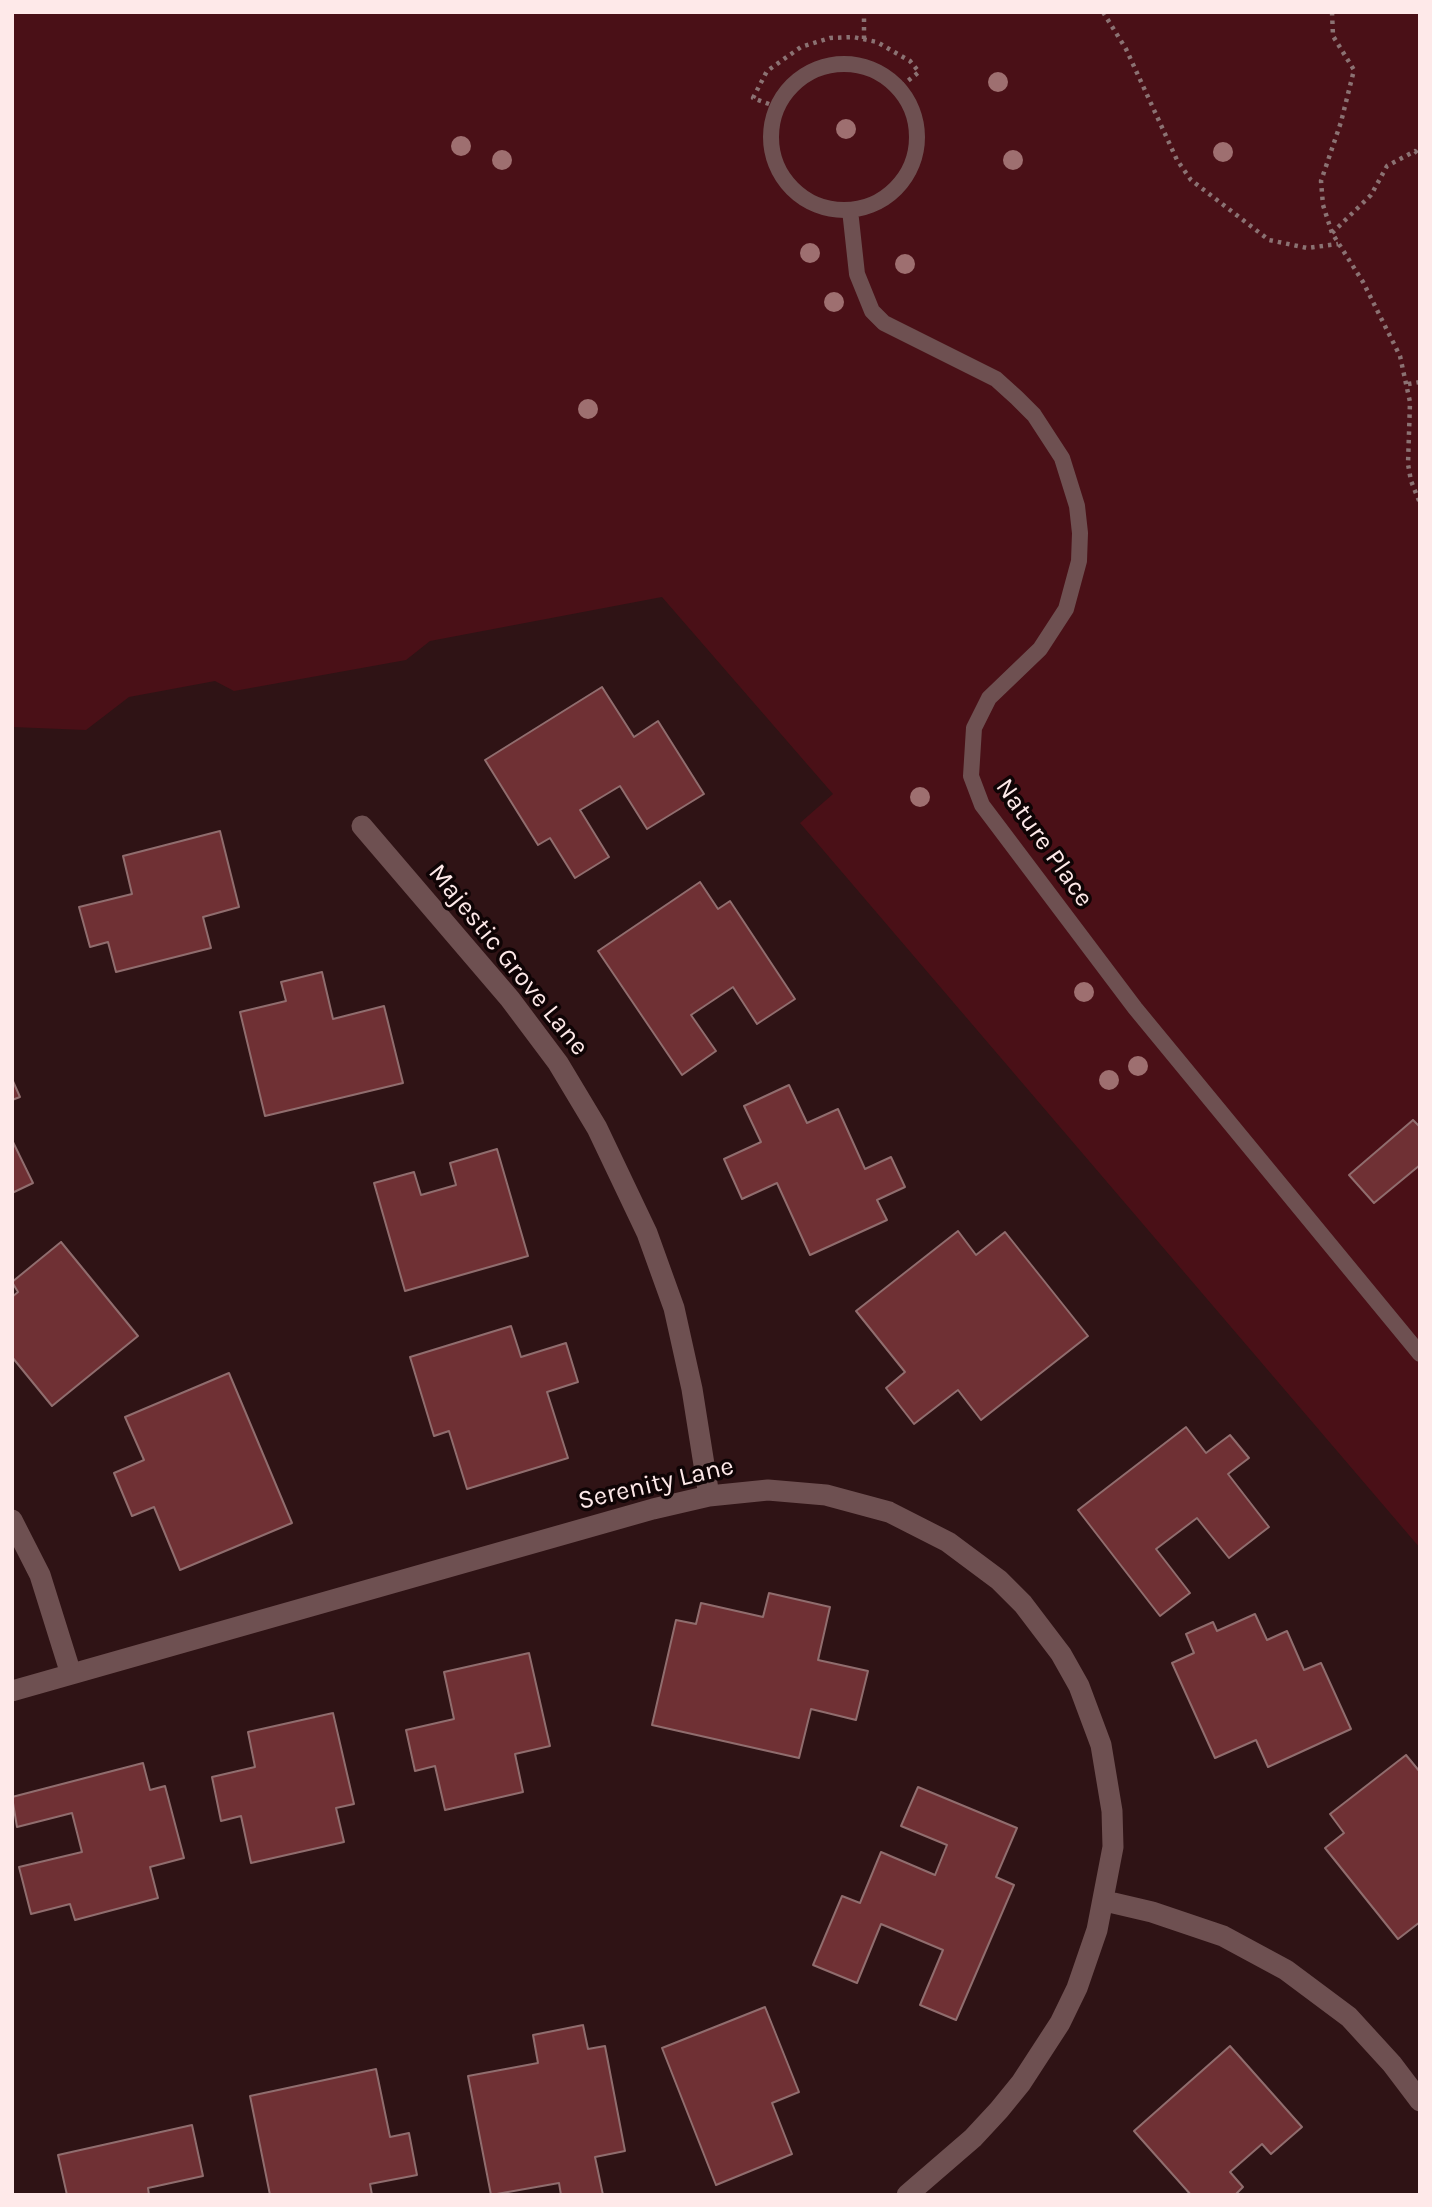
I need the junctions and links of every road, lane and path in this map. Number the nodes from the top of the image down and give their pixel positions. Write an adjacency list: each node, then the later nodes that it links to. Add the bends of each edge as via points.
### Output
1 (864, 12): 4 (path)
2 (1104, 12): 10 (path, via 1177,160 1192,180 1269,240 1307,248)
3 (1332, 12): 9 (path, via 1333,36 1354,69 1321,181)
4 (864, 38): 5 (path, via 889,47 919,72); 6 (path, via 821,40 783,57 767,71 753,98)
5 (899, 88): 6 (lane, via 865,66 833,64 803,76); 8 (lane, via 918,130 911,168 886,197)
6 (777, 107): 8 (lane, via 771,145 783,178 812,203)
7 (1420, 156): 9 (path, via 1415,151 1387,166 1371,195)
8 (850, 210): 15 (lane, Nature Place, via 857,274 872,311 884,323 996,379 1017,398 1062,458 1077,506 1079,561 1066,609 1040,649 989,698 974,728 971,776 982,806 1135,1008)
9 (1332, 233): 10 (path)
10 (1338, 244): 12 (path, via 1394,344)
11 (1420, 382): 12 (path)
12 (1408, 384): 13 (path, via 1408,464)
13 (1420, 503)
14 (362, 826): 16 (street, Majestic Grove Lane, via 510,999 558,1063 597,1128 647,1233 674,1308)
15 (1420, 1354)
16 (709, 1496): 18 (street, Serenity Lane); 20 (street, Serenity Lane, via 796,1491 889,1512 948,1542 1007,1588 1061,1654 1079,1686 1101,1745 1114,1847)
17 (12, 1520): 18 (street, via 40,1575)
18 (71, 1674): 19 (street, Serenity Lane)
19 (12, 1691)
20 (1105, 1901): 21 (street, via 1223,1936 1286,1970 1349,2018); 22 (street, Serenity Lane, via 1077,1988 1041,2055 974,2138)
21 (1420, 2101)
22 (907, 2195)

